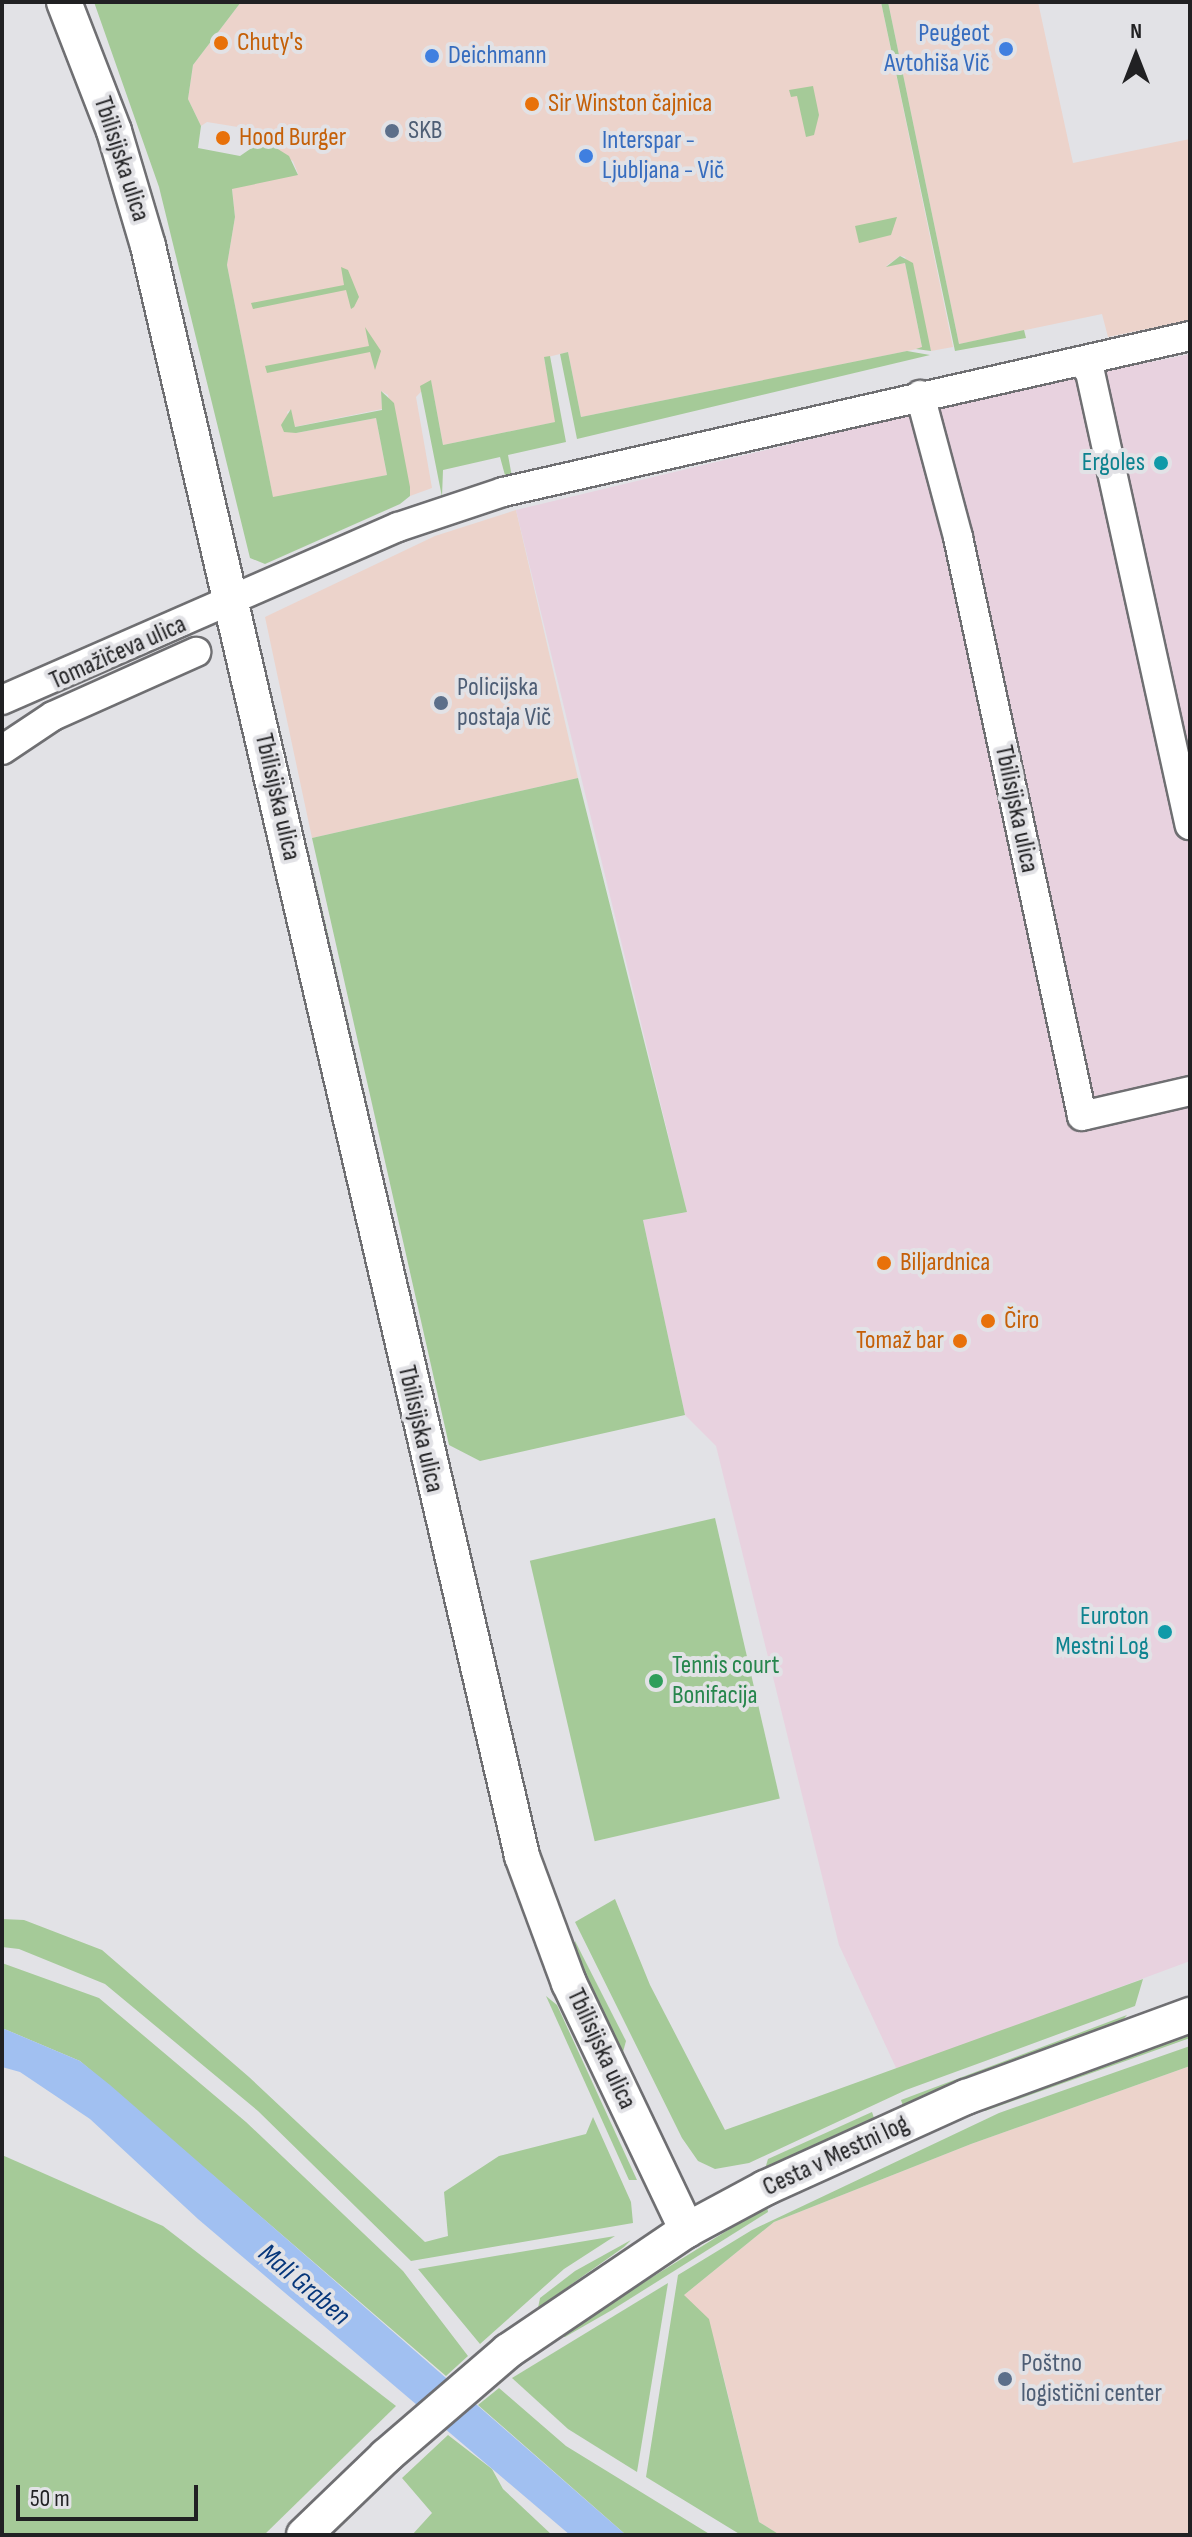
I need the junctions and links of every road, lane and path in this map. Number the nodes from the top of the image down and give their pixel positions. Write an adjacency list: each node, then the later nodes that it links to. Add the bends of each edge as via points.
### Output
1 (64, 2): 5 (street, Tbilisijska ulica, via 134,195)
2 (1190, 336): 3 (street)
3 (1080, 361): 4 (street); 11 (street, via 1090,372)
4 (920, 395): 5 (street, via 503,492 398,527); 12 (street, Tbilisijska ulica, via 958,537 1082,1116)
5 (232, 601): 7 (street, Tomažičeva ulica); 14 (street, Tbilisijska ulica, via 522,1856 569,1983)
6 (196, 652): 9 (street)
7 (40, 688): 8 (street, Tomažičeva ulica); 9 (street)
8 (2, 700)
9 (53, 716): 10 (street)
10 (2, 750)
11 (1190, 825)
12 (1190, 1091)
13 (1190, 2015): 14 (street, Cesta v Mestni log, via 966,2097 765,2188)
14 (687, 2230): 15 (street, Cesta v Mestni log, via 508,2351)
15 (304, 2535)

